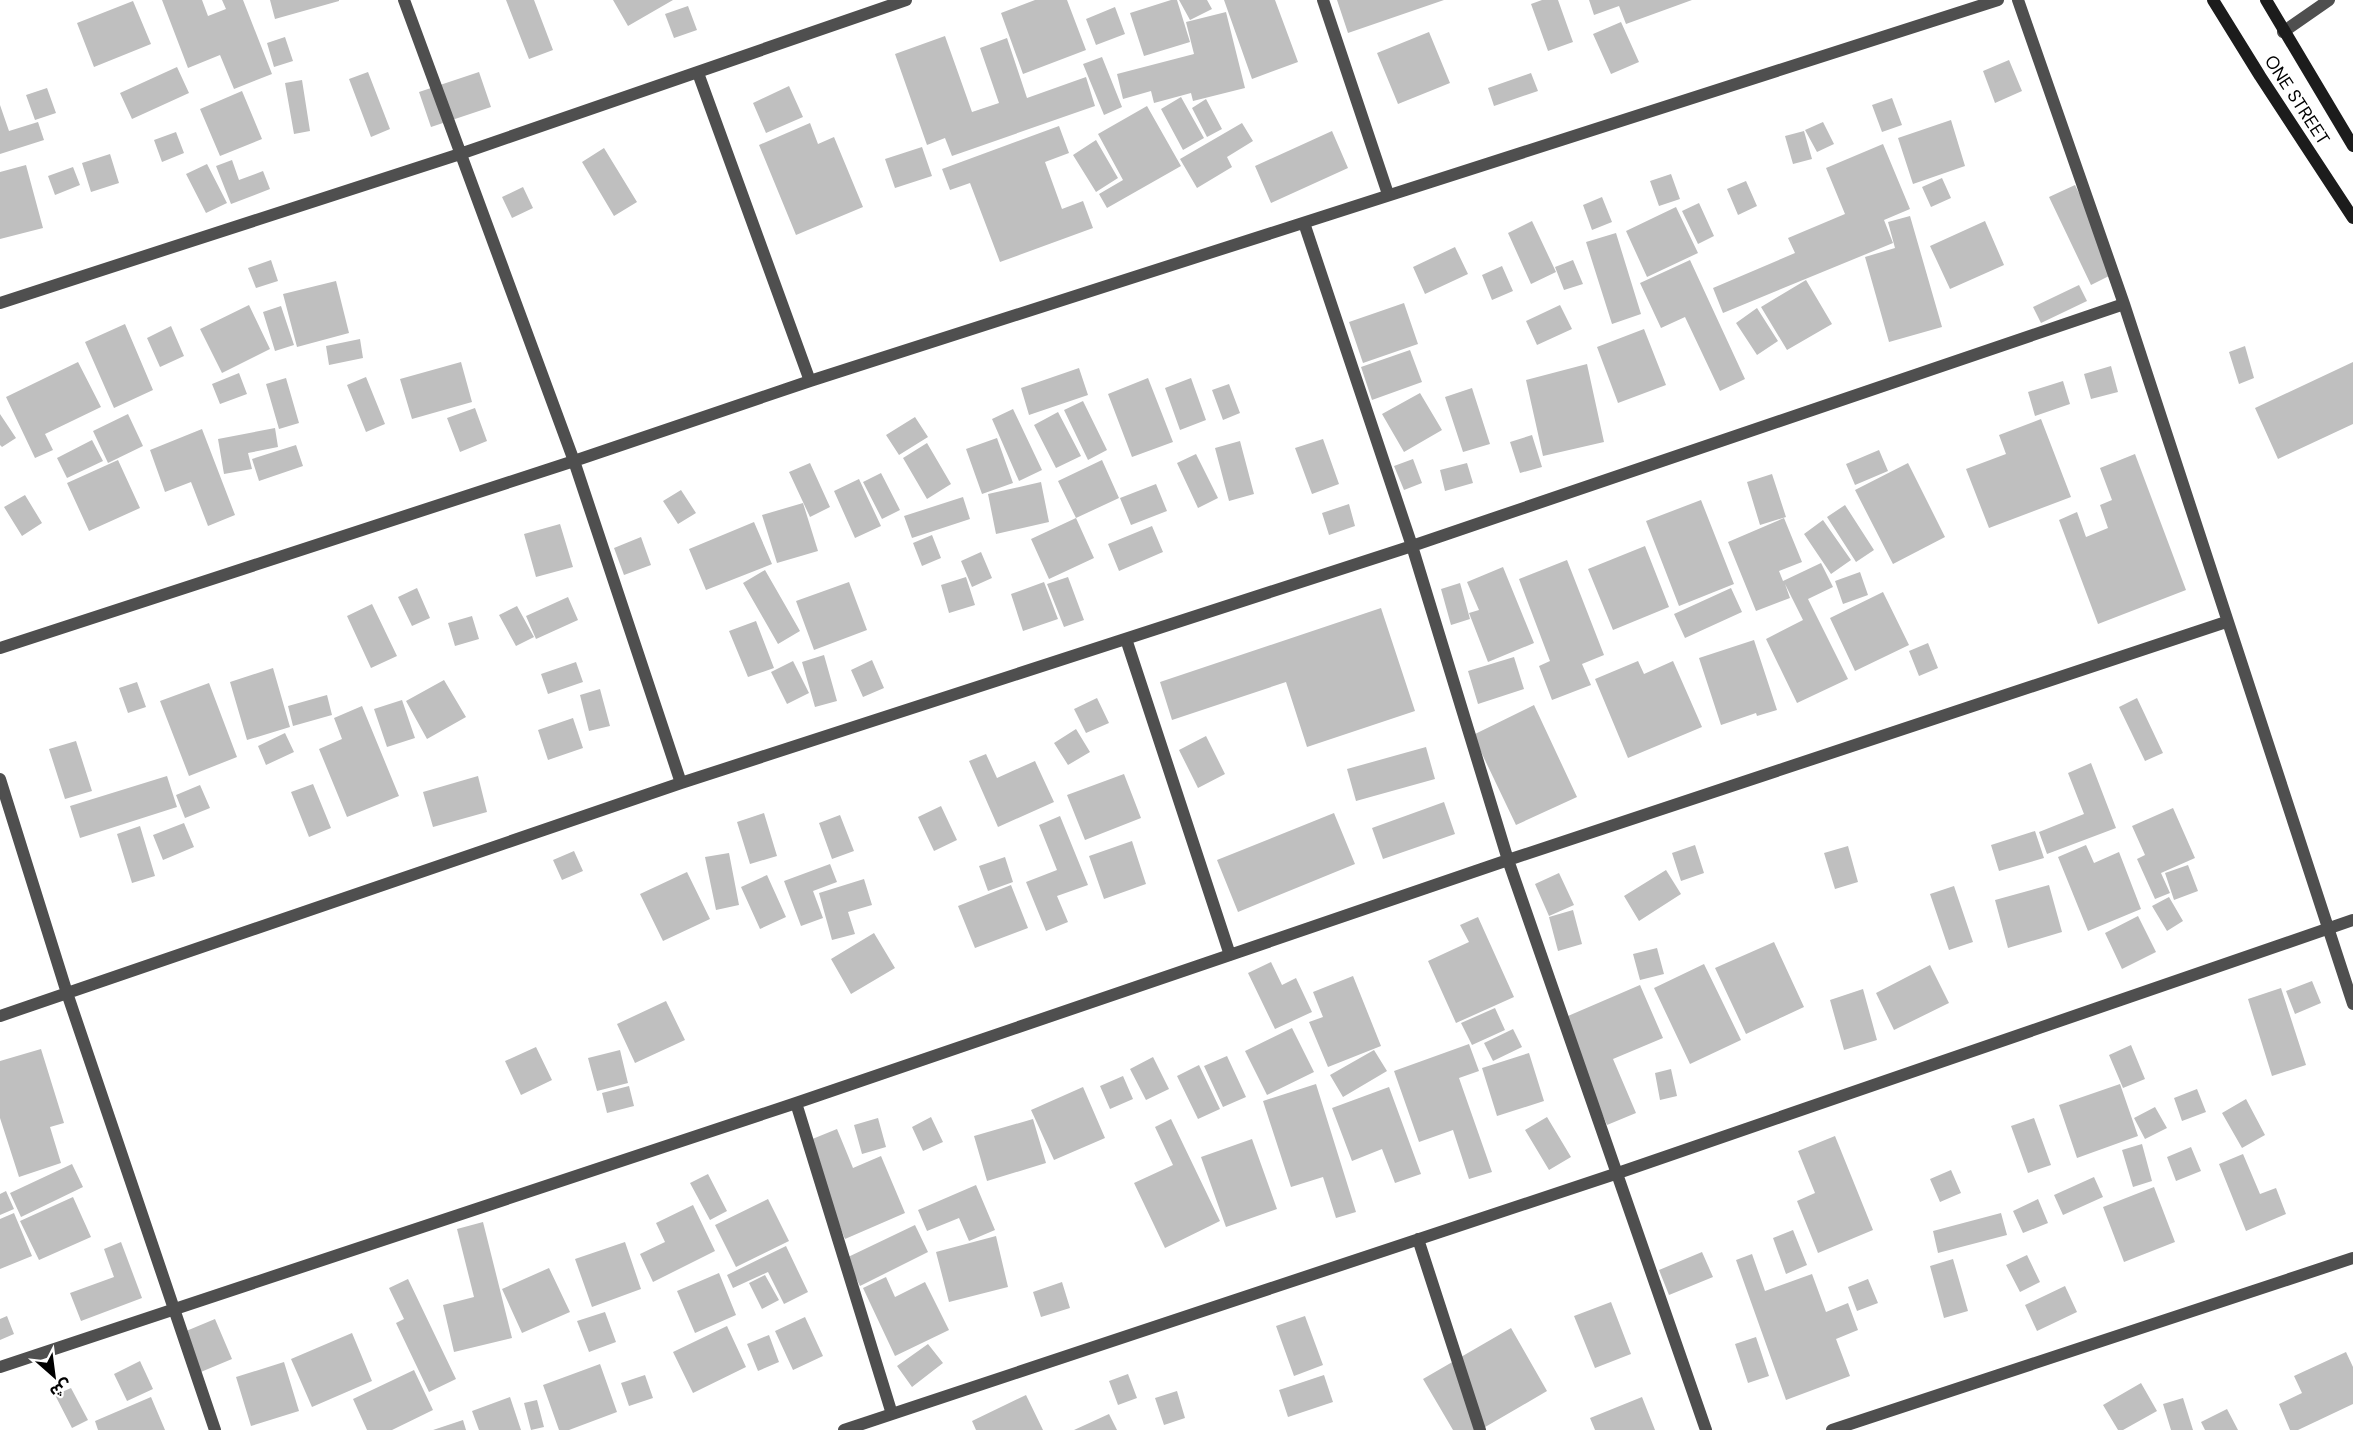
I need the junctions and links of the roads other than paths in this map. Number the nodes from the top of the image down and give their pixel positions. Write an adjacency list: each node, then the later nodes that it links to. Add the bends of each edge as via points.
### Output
1 (404, 0): 12 (street)
2 (906, 0): 10 (street)
3 (1323, 0): 13 (street)
4 (1998, 0): 13 (street)
5 (2018, 0): 17 (street)
6 (2214, 0): 14 (street, ONE STREET)
7 (2266, 0): 9 (street, ONE STREET)
8 (2329, 0): 9 (street)
9 (2283, 32): 11 (street, ONE STREET)
10 (698, 73): 12 (street); 18 (street)
11 (2353, 146)
12 (460, 154): 16 (street); 19 (street)
13 (1388, 194): 15 (street)
14 (2353, 218)
15 (1304, 223): 18 (street); 20 (street)
16 (0, 303)
17 (2124, 304): 20 (street); 21 (street)
18 (810, 381): 19 (street)
19 (574, 461): 23 (street); 25 (street)
20 (1412, 546): 22 (street); 26 (street)
21 (2226, 622): 26 (street); 28 (street)
22 (1126, 639): 25 (street); 29 (street)
23 (0, 648)
24 (0, 779): 30 (street)
25 (681, 783): 30 (street)
26 (1508, 860): 29 (street); 34 (street)
27 (2353, 920): 28 (street)
28 (2328, 929): 31 (street); 34 (street)
29 (1230, 956): 33 (street)
30 (67, 993): 32 (street); 37 (street)
31 (2353, 1004)
32 (0, 1016)
33 (796, 1103): 37 (street); 39 (street)
34 (1618, 1173): 35 (street); 43 (street)
35 (1418, 1239): 39 (street); 42 (street)
36 (2353, 1258): 44 (street)
37 (174, 1311): 38 (street); 40 (street)
38 (0, 1367)
39 (892, 1414): 41 (street)
40 (215, 1430)
41 (844, 1430)
42 (1480, 1430)
43 (1706, 1430)
44 (1832, 1430)

